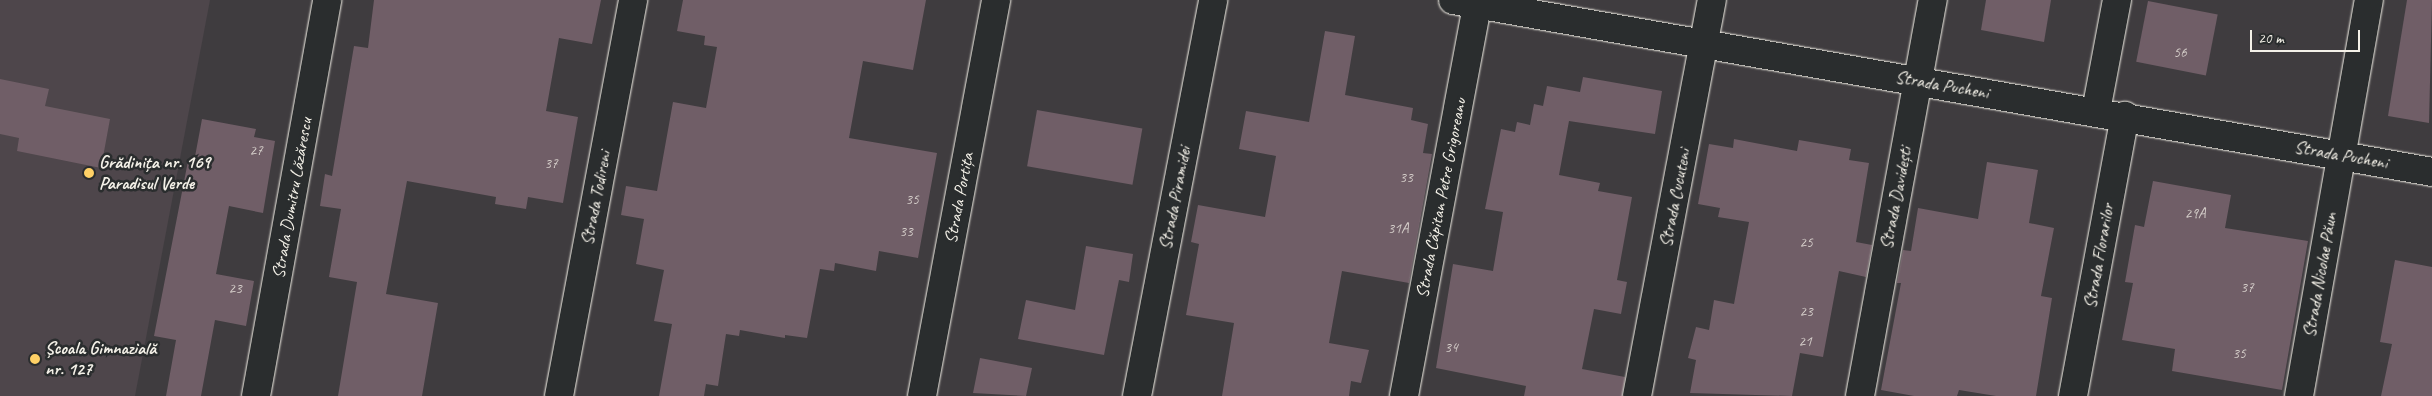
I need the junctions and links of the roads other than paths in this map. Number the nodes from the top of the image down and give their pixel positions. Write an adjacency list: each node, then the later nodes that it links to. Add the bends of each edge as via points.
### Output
1 (327, 0): 16 (street, Strada Dumitru Lăzărescu)
2 (634, 0): 17 (street, Strada Todireni)
3 (996, 0): 18 (street, Strada Portița)
4 (1213, 0): 19 (street, Strada Piramidei)
5 (1712, 0): 10 (street, Strada Cucuteni)
6 (1933, 0): 11 (street, Strada Davidești)
7 (2117, 0): 12 (street)
8 (2369, 0): 14 (street, Strada Nicolae Păun)
9 (1470, 2): 10 (street, Strada Pucheni); 20 (street, Strada Căpitan Petre Grigoreanu)
10 (1704, 44): 11 (street, Strada Pucheni); 21 (street, Strada Cucuteni)
11 (1918, 81): 12 (street, Strada Pucheni); 22 (street, Strada Davidești)
12 (2096, 111): 13 (street, Strada Pucheni)
13 (2125, 116): 14 (street, Strada Pucheni); 23 (street, Strada Florarilor)
14 (2342, 155): 15 (street, Strada Pucheni); 24 (street, Strada Nicolae Păun)
15 (2432, 172)
16 (256, 396)
17 (559, 396)
18 (922, 396)
19 (1137, 396)
20 (1404, 396)
21 (1638, 396)
22 (1860, 396)
23 (2073, 396)
24 (2299, 396)

